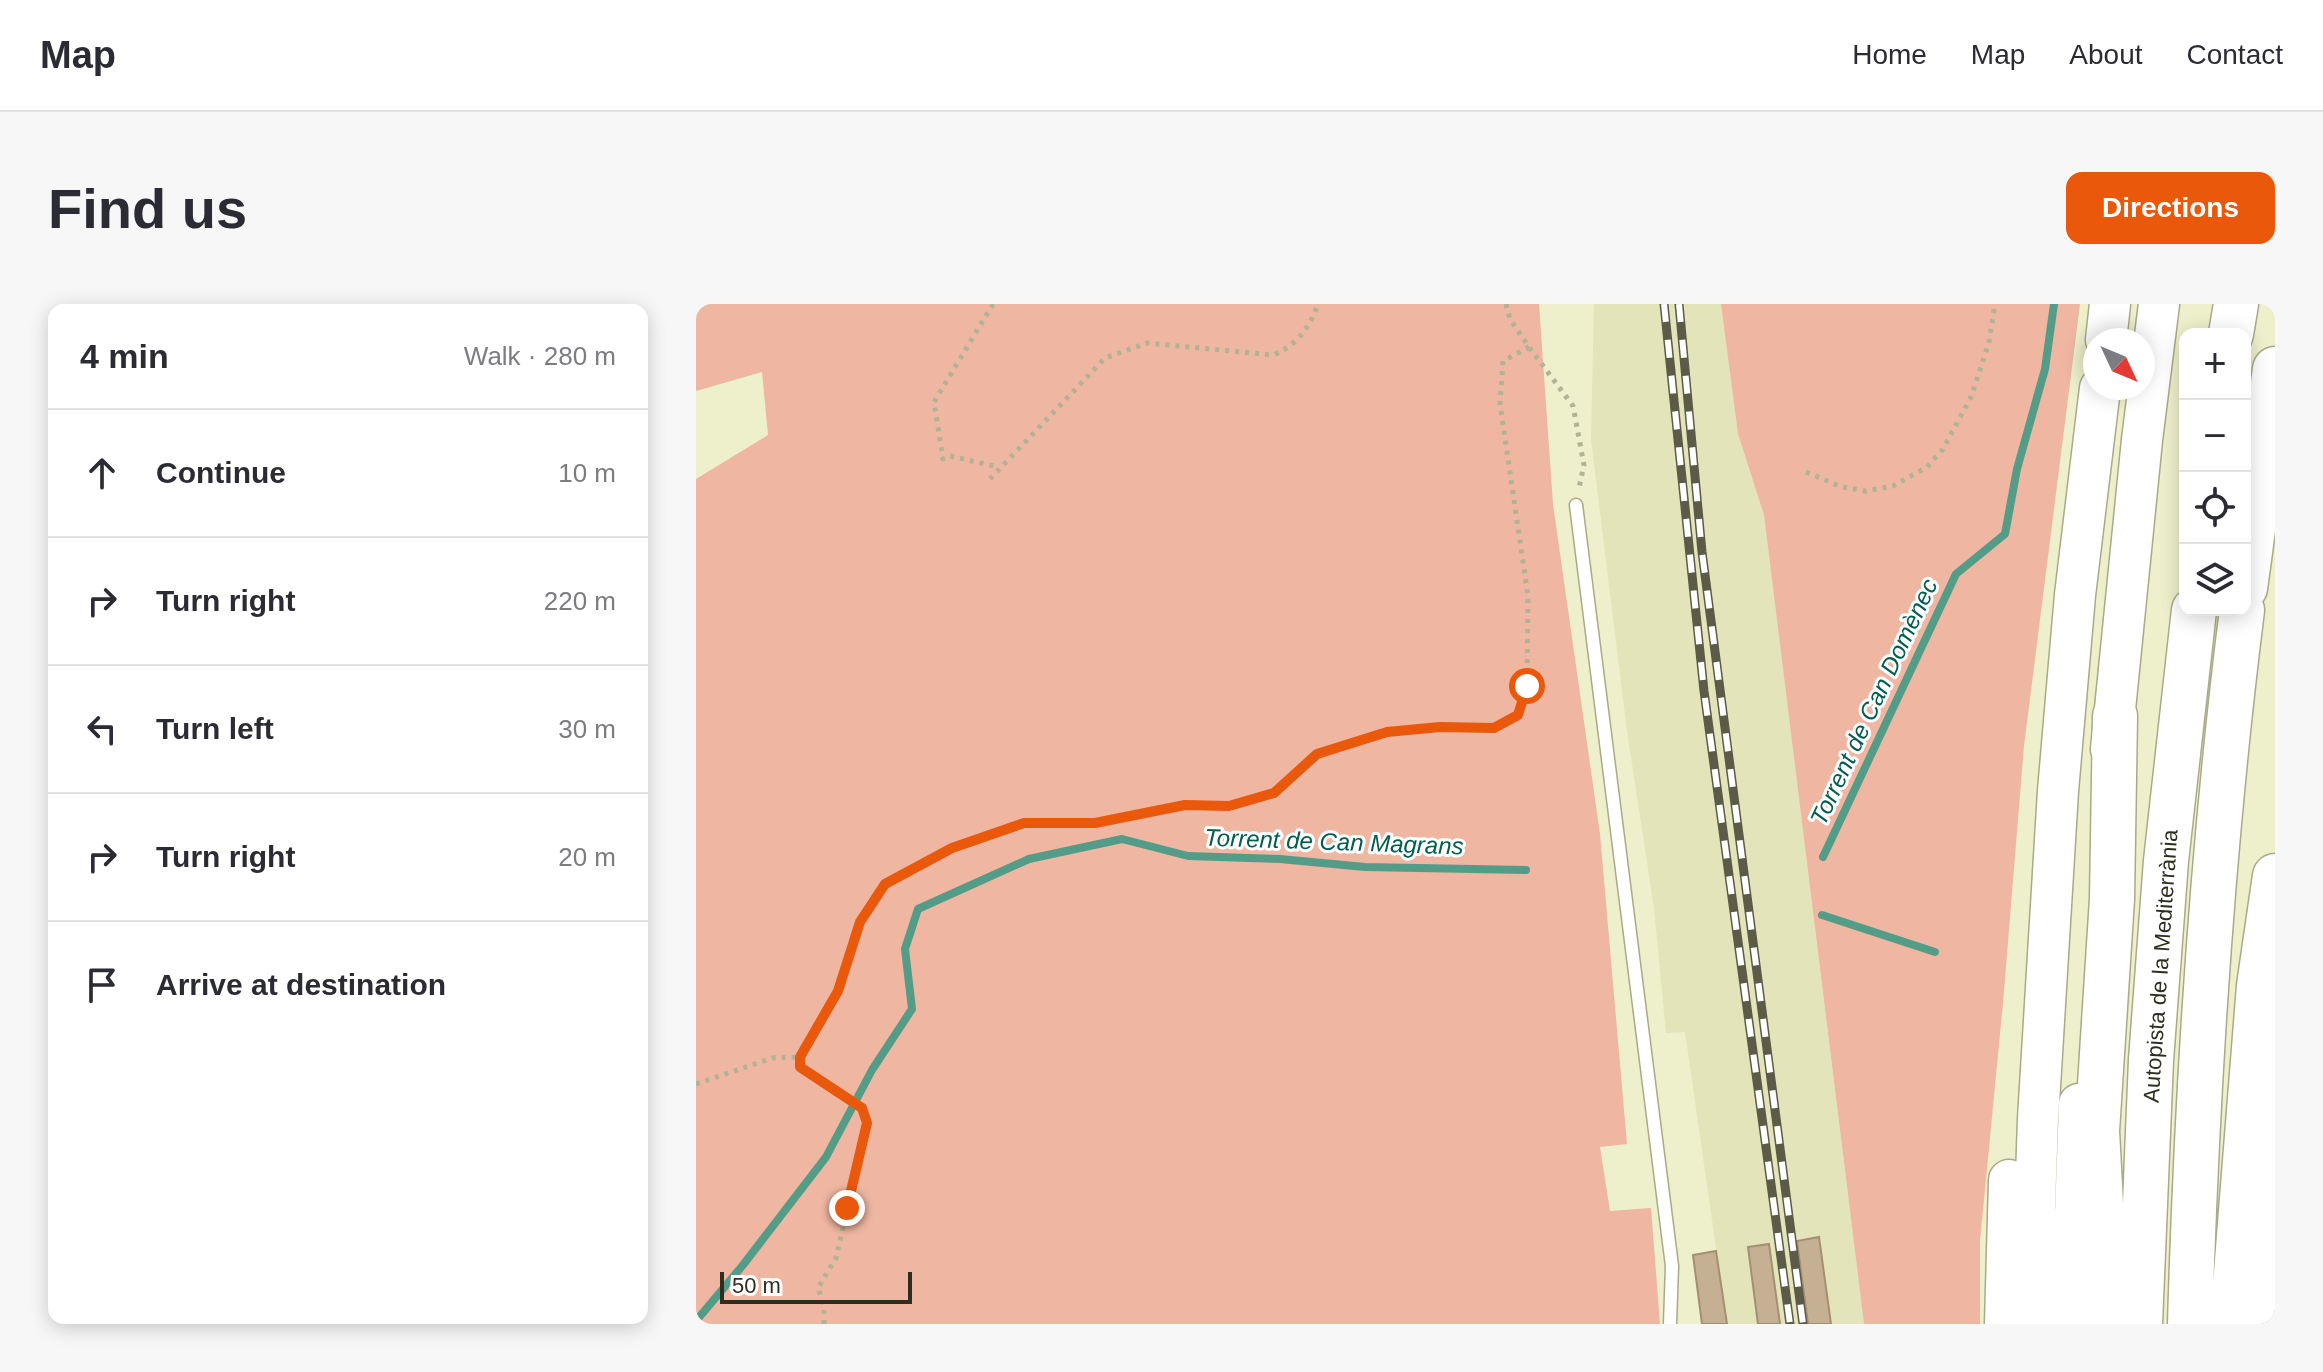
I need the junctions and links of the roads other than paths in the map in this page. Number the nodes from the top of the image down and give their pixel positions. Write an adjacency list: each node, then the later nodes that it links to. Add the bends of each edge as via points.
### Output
1 (2110, 304): 4 (highway)
2 (2159, 304): 12 (highway)
3 (2236, 304): 5 (highway)
4 (2107, 328)
5 (2232, 328)
6 (2275, 369): 9 (highway)
7 (2099, 400): 13 (highway)
8 (1576, 505): 16 (lane, via 1672,1266)
9 (2251, 544)
10 (2193, 616): 21 (highway, Autopista de la Mediterrània, via 2151,1060)
11 (2241, 616): 22 (highway, via 2211,905)
12 (2115, 716): 19 (highway, via 2091,903); 20 (highway, via 2112,899 2097,1131)
13 (2058, 791): 17 (highway, via 2012,1146); 18 (highway, via 2036,1163)
14 (2275, 876): 23 (highway, via 2259,986)
15 (2275, 1049): 24 (highway)
16 (1670, 1324)
17 (2005, 1324)
18 (2038, 1324)
19 (2071, 1324)
20 (2103, 1324)
21 (2140, 1324)
22 (2190, 1324)
23 (2232, 1324)
24 (2260, 1324)

